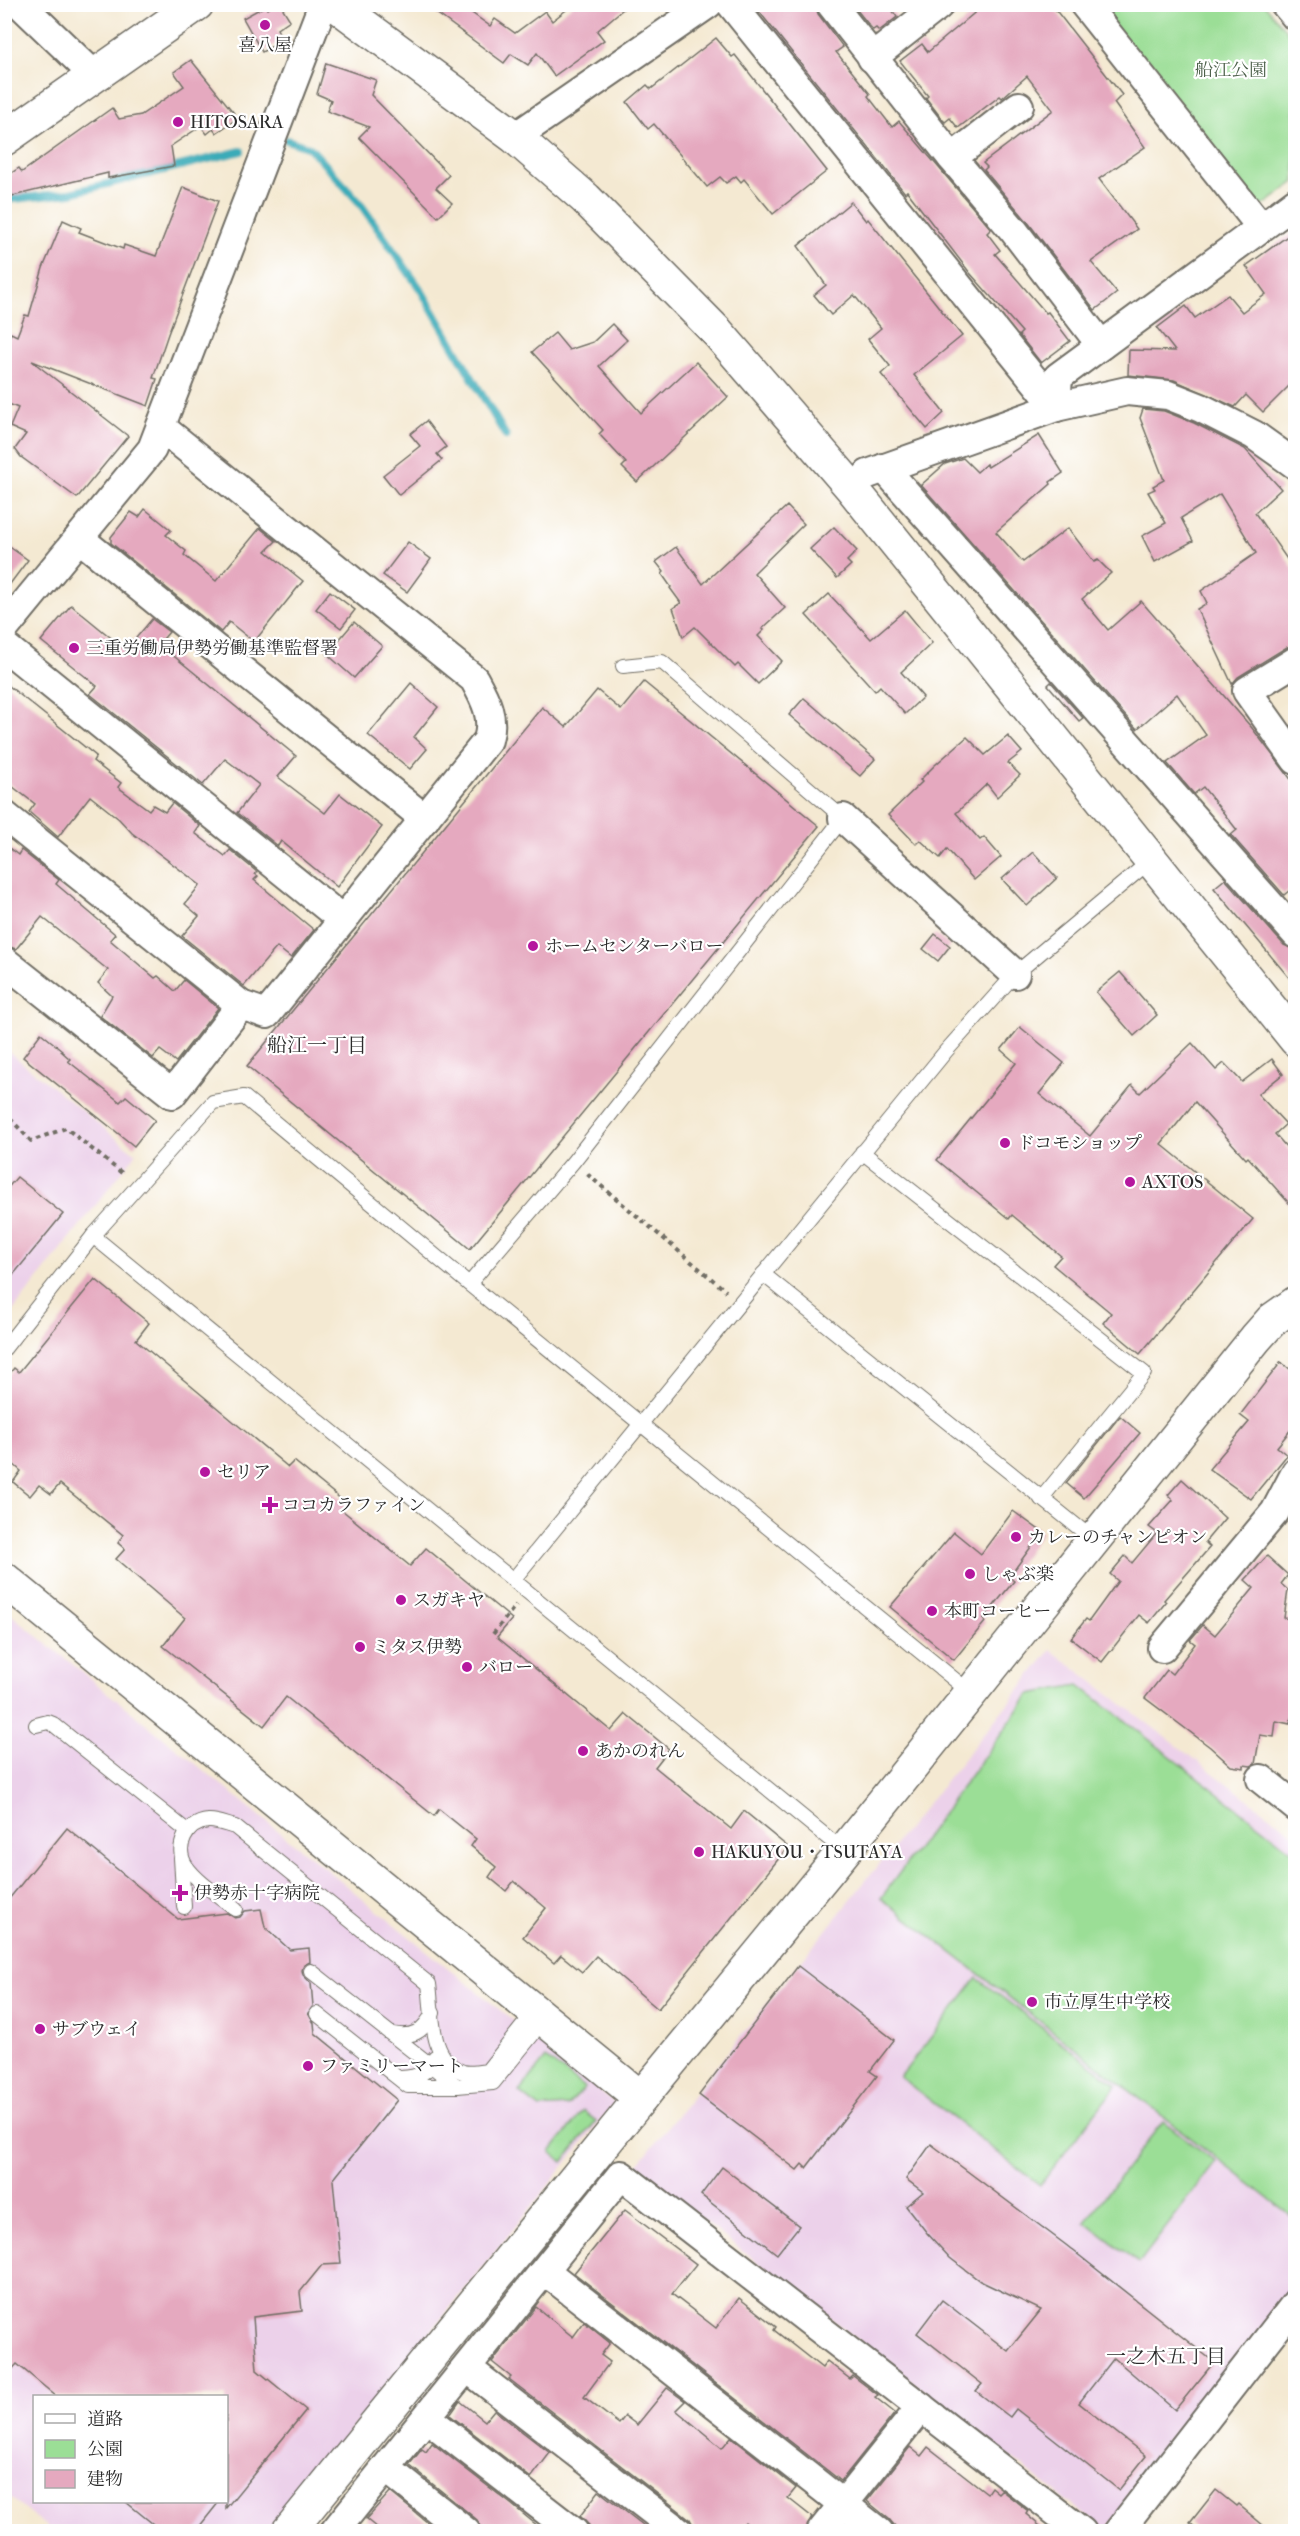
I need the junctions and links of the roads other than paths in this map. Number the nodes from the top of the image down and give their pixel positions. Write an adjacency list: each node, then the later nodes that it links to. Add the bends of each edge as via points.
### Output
1 (20, 4): 13 (street)
2 (197, 4): 13 (street)
3 (323, 4): 22 (street)
4 (335, 4): 15 (street)
5 (708, 4): 15 (street)
6 (730, 4): 21 (street)
7 (831, 4): 12 (street)
8 (1084, 4): 19 (street)
9 (1285, 4): 11 (street)
10 (938, 6): 12 (street)
11 (1296, 17)
12 (872, 58): 17 (street)
13 (95, 76): 16 (street)
14 (1019, 106): 17 (street)
15 (515, 137): 25 (street, via 649,260 718,333)
16 (4, 139)
17 (952, 158): 20 (street)
18 (1296, 202): 19 (street)
19 (1261, 227): 20 (street)
20 (1101, 345): 21 (street, via 1058,377)
21 (1056, 407): 23 (street, via 1127,390 1168,395 1254,435); 24 (street)
22 (162, 428): 26 (street, via 152,449); 34 (street, via 474,679 489,707 492,729 488,740)
23 (1296, 465)
24 (884, 468): 25 (street, via 872,471); 37 (street)
25 (851, 487): 35 (street)
26 (79, 538): 27 (street); 34 (street)
27 (4, 629)
28 (4, 646): 36 (street)
29 (1296, 661): 31 (street, via 1247,691)
30 (623, 666): 33 (lane, via 662,662)
31 (1296, 760)
32 (4, 815): 40 (street)
33 (843, 818): 39 (street); 45 (lane, via 573,1162)
34 (425, 819): 36 (street)
35 (1150, 861): 39 (lane); 41 (street)
36 (343, 920): 40 (street, via 267,1014)
37 (1296, 934)
38 (4, 961): 40 (street, via 172,1094)
39 (1015, 974): 42 (lane)
40 (242, 1005)
41 (1296, 1040)
42 (862, 1152): 44 (lane); 50 (lane, via 1144,1373)
43 (93, 1236): 45 (lane, via 213,1102 244,1097); 47 (lane); 53 (lane)
44 (763, 1274): 48 (lane); 50 (lane)
45 (468, 1284): 48 (lane)
46 (1295, 1305): 51 (street, via 1272,1320 1256,1338)
47 (4, 1349)
48 (642, 1423): 53 (lane); 55 (lane)
49 (1296, 1472): 54 (street, via 1275,1512)
50 (1041, 1499): 51 (lane)
51 (1094, 1540): 55 (street)
52 (4, 1579): 67 (street)
53 (513, 1580): 60 (lane)
54 (1162, 1648)
55 (971, 1693): 60 (street)
56 (36, 1725): 59 (lane, via 48,1722 71,1738)
57 (1261, 1779): 58 (street)
58 (1296, 1807)
59 (187, 1831): 61 (lane, via 181,1842); 65 (lane, via 208,1821 235,1827 429,1984)
60 (844, 1851): 73 (street)
61 (181, 1854): 62 (lane); 63 (lane, via 195,1876)
62 (184, 1907)
63 (236, 1909)
64 (311, 1971): 68 (lane)
65 (433, 2013): 68 (lane, via 417,2034); 69 (lane)
66 (317, 2014): 71 (lane)
67 (538, 2014): 69 (lane, via 522,2027 487,2071 465,2073 451,2066); 72 (lane, via 532,2035 493,2083); 73 (street)
68 (391, 2034): 70 (lane)
69 (437, 2044): 70 (lane)
70 (431, 2066): 71 (lane, via 418,2077); 72 (lane)
71 (398, 2078): 72 (lane, via 408,2086)
72 (457, 2085)
73 (641, 2098): 82 (street)
74 (545, 2271): 76 (street); 77 (street, via 621,2175); 80 (street)
75 (1296, 2303): 89 (street)
76 (467, 2368): 78 (street); 85 (street)
77 (921, 2407): 80 (street); 88 (street)
78 (427, 2418): 79 (street); 84 (street)
79 (386, 2468): 81 (street); 83 (street)
80 (843, 2504): 86 (street); 87 (street)
81 (348, 2527)
82 (288, 2532)
83 (466, 2532)
84 (574, 2532)
85 (680, 2532)
86 (821, 2532)
87 (879, 2532)
88 (1082, 2532)
89 (1118, 2532)

